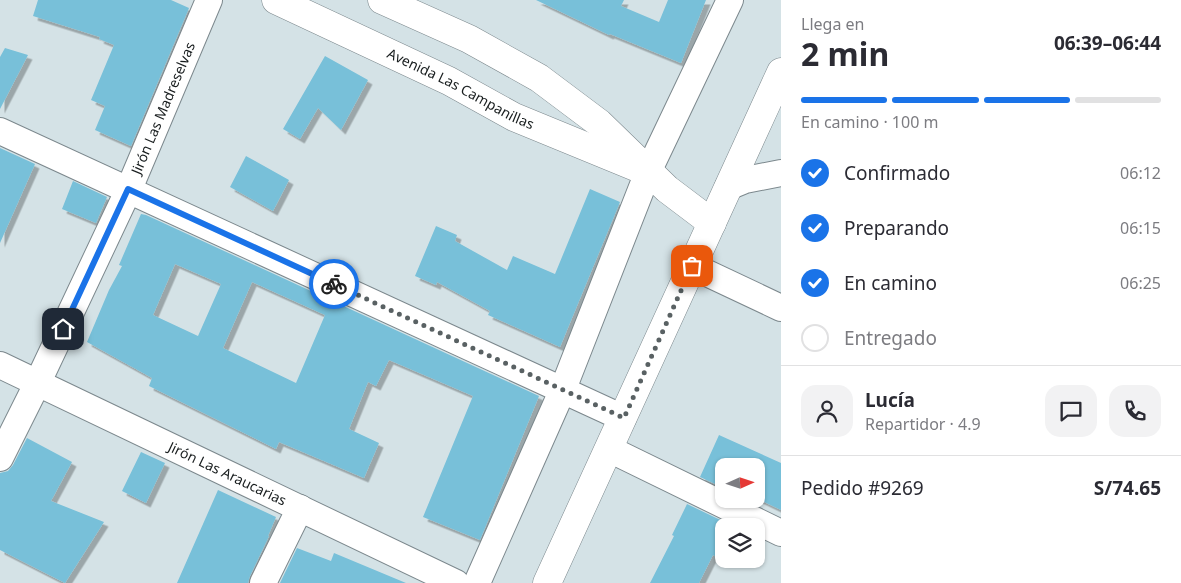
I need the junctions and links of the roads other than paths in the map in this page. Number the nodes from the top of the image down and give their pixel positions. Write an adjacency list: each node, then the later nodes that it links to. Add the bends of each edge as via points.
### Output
1 (209, 0): 10 (street, Jirón Las Madreselvas)
2 (276, 0): 7 (street, Avenida Las Campanillas, via 449,81 514,117)
3 (382, 0): 7 (street, Avenida Las Campanillas, via 469,39 539,78 598,123)
4 (730, 0): 7 (street)
5 (781, 72): 9 (street)
6 (0, 131): 10 (street)
7 (648, 172): 11 (street, Avenida Las Campanillas); 16 (street)
8 (781, 173): 9 (street)
9 (728, 187): 11 (street)
10 (128, 189): 15 (street, Jirón Las Madreselvas); 16 (street)
11 (712, 223): 12 (street)
12 (692, 266): 13 (street); 17 (street)
13 (781, 308)
14 (0, 365): 15 (street, Jirón Las Araucarias)
15 (38, 382): 19 (street, Jirón Las Madreselvas); 20 (street, Jirón Las Araucarias)
16 (563, 390): 17 (street); 24 (street)
17 (624, 418): 18 (street)
18 (609, 449): 21 (street); 25 (street)
19 (0, 458)
20 (300, 508): 22 (street); 23 (street, Jirón Las Araucarias)
21 (781, 533)
22 (263, 583)
23 (456, 583)
24 (477, 583)
25 (547, 583)

